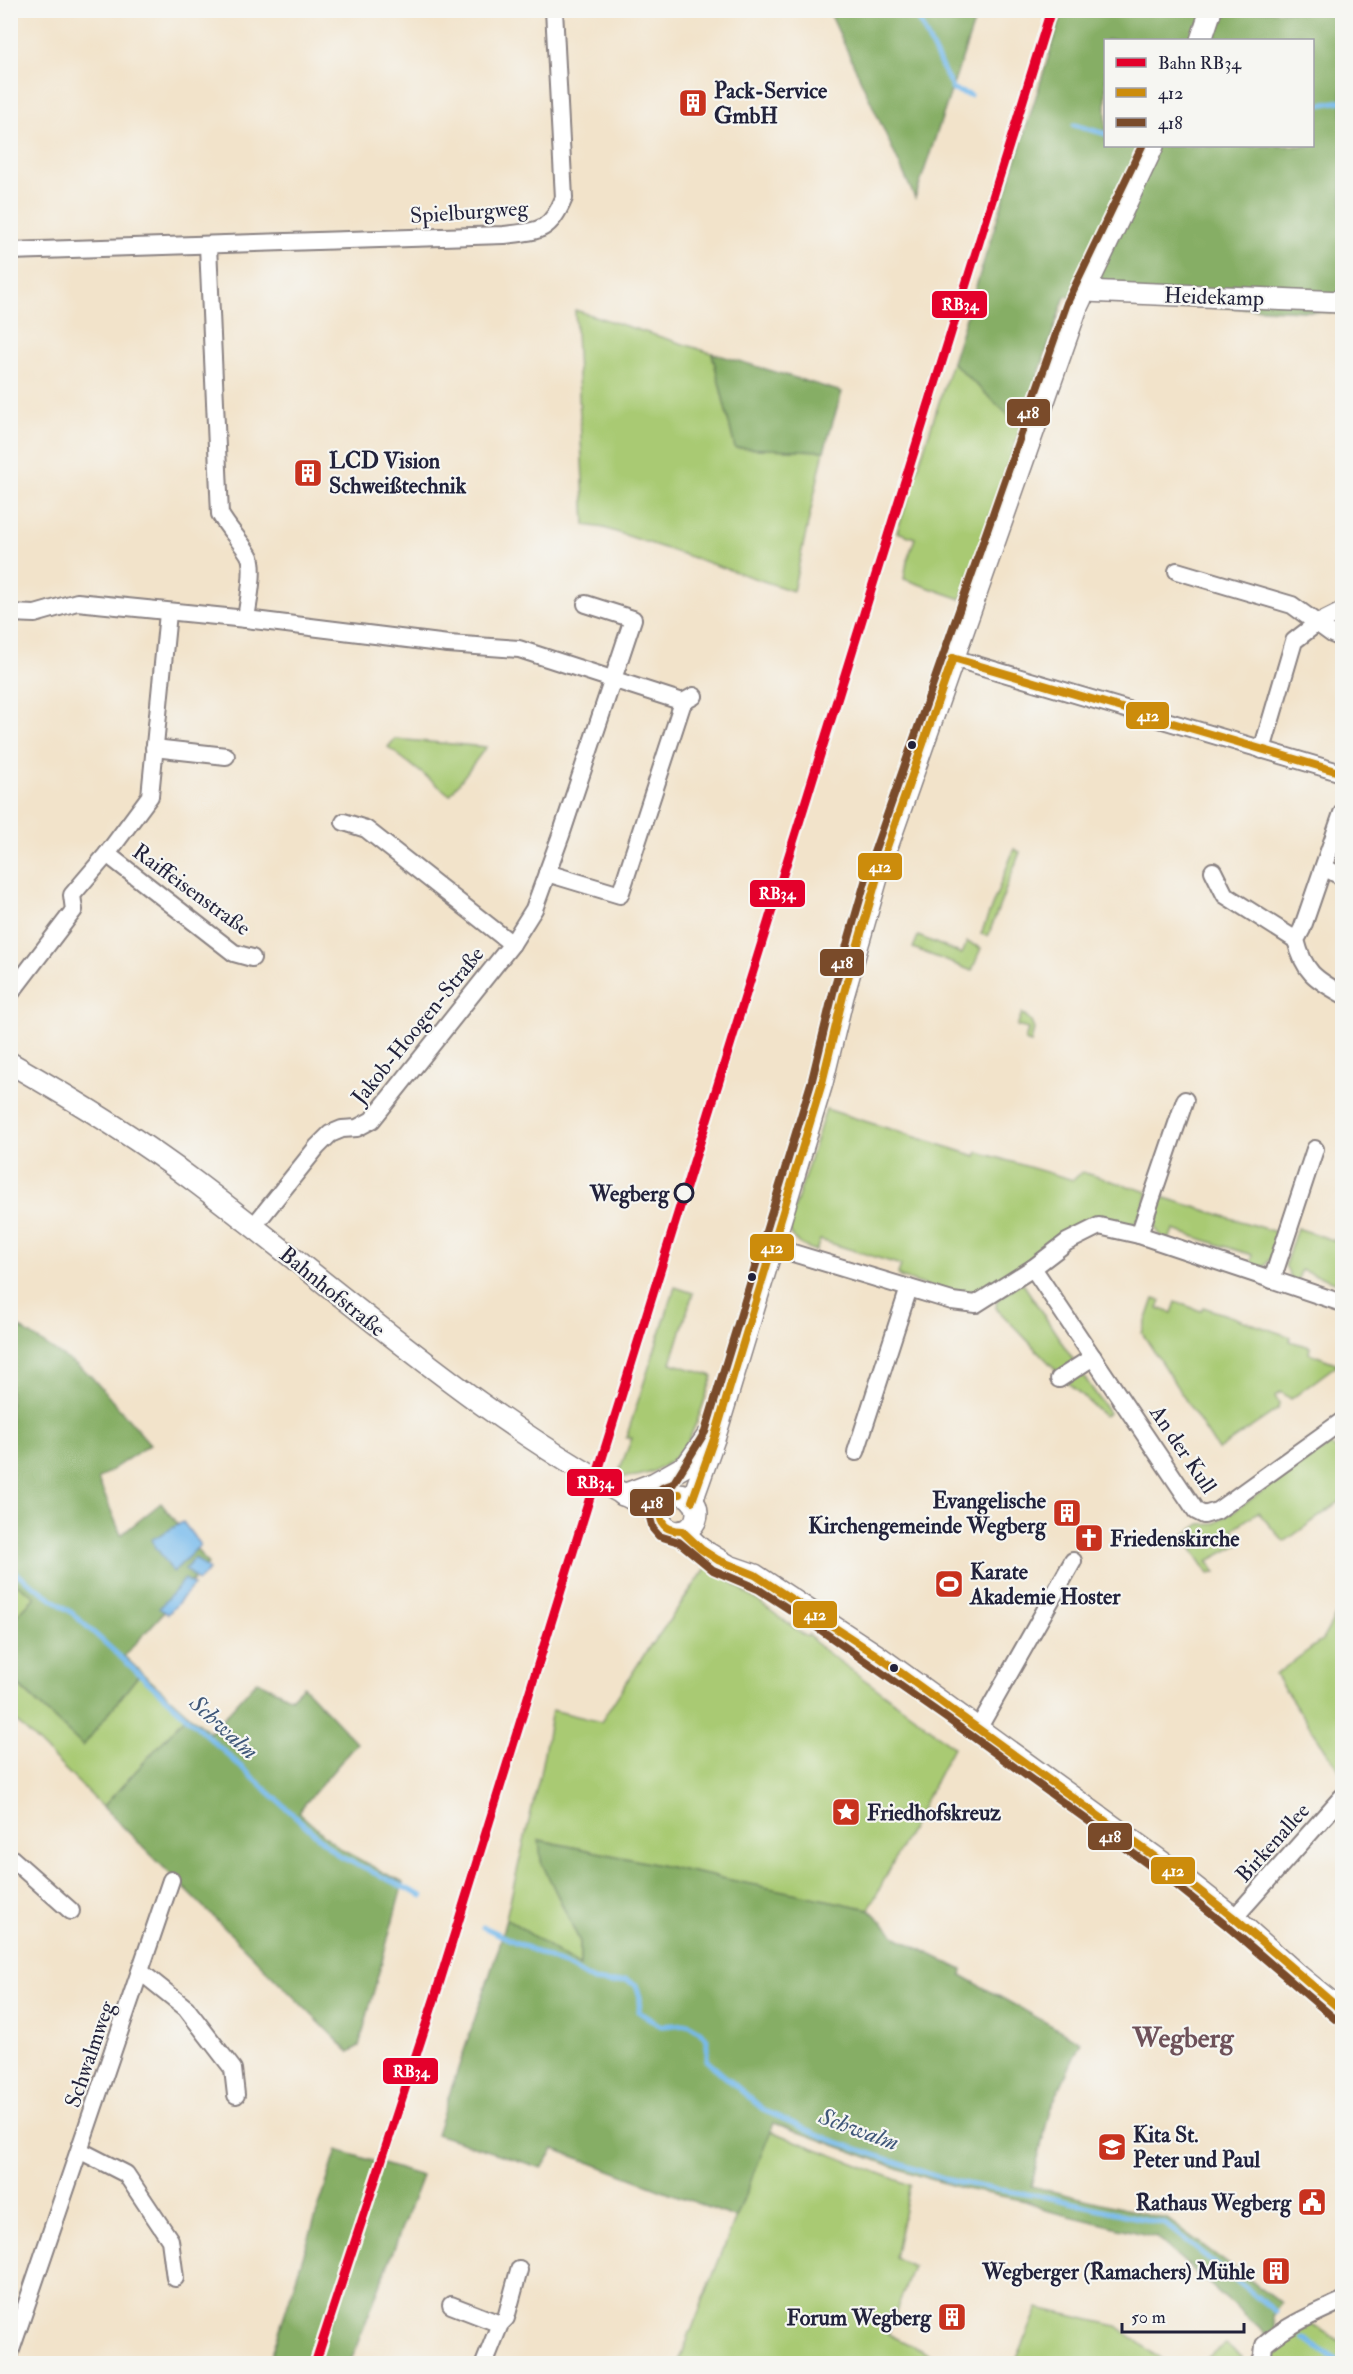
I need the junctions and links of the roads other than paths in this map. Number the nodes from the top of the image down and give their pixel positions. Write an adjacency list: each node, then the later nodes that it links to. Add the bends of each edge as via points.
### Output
1 (554, 10): 5 (street, Spielburgweg, via 564,198 556,218 538,230 504,235)
2 (1211, 10): 3 (street)
3 (1201, 39)
4 (1153, 147): 7 (street)
5 (208, 246): 6 (street, Spielburgweg); 14 (street, via 220,514 250,557)
6 (10, 251)
7 (1084, 291): 8 (street, Heidekamp); 17 (street)
8 (1342, 302)
9 (1178, 571): 15 (street, via 1292,605)
10 (586, 604): 18 (street, Jakob-Hoogen-Straße, via 633,620)
11 (1342, 611): 15 (street)
12 (10, 613): 13 (street, via 35,614 77,602)
13 (168, 613): 14 (street); 19 (street, Raiffeisenstraße)
14 (246, 619): 18 (street, via 519,649)
15 (1316, 624): 16 (street); 20 (street, via 1294,641)
16 (1342, 638)
17 (953, 658): 20 (street); 40 (street, via 881,864)
18 (612, 680): 28 (street, Jakob-Hoogen-Straße); 28 (street, via 689,699 620,896)
19 (154, 748): 21 (street); 25 (street, Raiffeisenstraße, via 150,796)
20 (1262, 750): 22 (street)
21 (226, 756)
22 (1342, 773)
23 (1342, 813): 26 (street)
24 (344, 822): 31 (street, Jakob-Hoogen-Straße, via 366,829)
25 (107, 854): 32 (street, Raiffeisenstraße, via 234,953); 33 (street, Raiffeisenstraße, via 72,895 74,910)
26 (1324, 867): 29 (street); 30 (street)
27 (1213, 871): 30 (street, via 1225,895)
28 (547, 873): 31 (street, Jakob-Hoogen-Straße, via 534,909)
29 (1342, 877)
30 (1296, 940): 34 (street, via 1307,971)
31 (512, 944): 38 (street, Jakob-Hoogen-Straße, via 372,1120 330,1134)
32 (252, 958)
33 (10, 994)
34 (1342, 994)
35 (10, 1063): 38 (street, Bahnhofstraße, via 160,1157)
36 (1185, 1100): 39 (street)
37 (1315, 1149): 42 (street)
38 (253, 1227): 50 (street, Bahnhofstraße, via 476,1401)
39 (1139, 1234): 41 (street, via 1099,1226 1067,1242); 42 (street)
40 (773, 1247): 43 (street); 47 (street)
41 (1033, 1268): 43 (street, via 976,1304); 45 (street, An der Kull)
42 (1272, 1280): 44 (street)
43 (909, 1288): 49 (street)
44 (1342, 1303)
45 (1094, 1357): 46 (street); 48 (street, An der Kull, via 1196,1510 1204,1515 1217,1511)
46 (1059, 1378)
47 (724, 1404): 50 (street, via 687,1465); 51 (street)
48 (1342, 1421)
49 (856, 1452)
50 (623, 1495): 52 (street, Bahnhofstraße)
51 (687, 1512): 52 (street, via 673,1495 663,1501); 52 (street, Bahnhofstraße, via 671,1531); 54 (street, Bahnhofstraße, via 709,1539 745,1562 756,1575)
52 (659, 1513)
53 (1073, 1561): 54 (street)
54 (978, 1729): 59 (street, Bahnhofstraße)
55 (1342, 1797): 59 (street, Birkenallee)
56 (10, 1857): 58 (street)
57 (171, 1880): 60 (street, Schwalmweg)
58 (71, 1911)
59 (1234, 1918): 61 (street, Bahnhofstraße)
60 (141, 1972): 62 (street, via 186,2008 234,2069); 63 (street, Schwalmweg)
61 (1342, 2011)
62 (236, 2095)
63 (81, 2151): 65 (street, via 126,2174 170,2240); 69 (street, Schwalmweg)
64 (519, 2270): 68 (street, via 506,2318)
65 (175, 2278)
66 (1342, 2301): 71 (street, via 1282,2330 1264,2345)
67 (451, 2305): 68 (street)
68 (500, 2324): 70 (street)
69 (10, 2354)
70 (484, 2364)
71 (1260, 2364)

